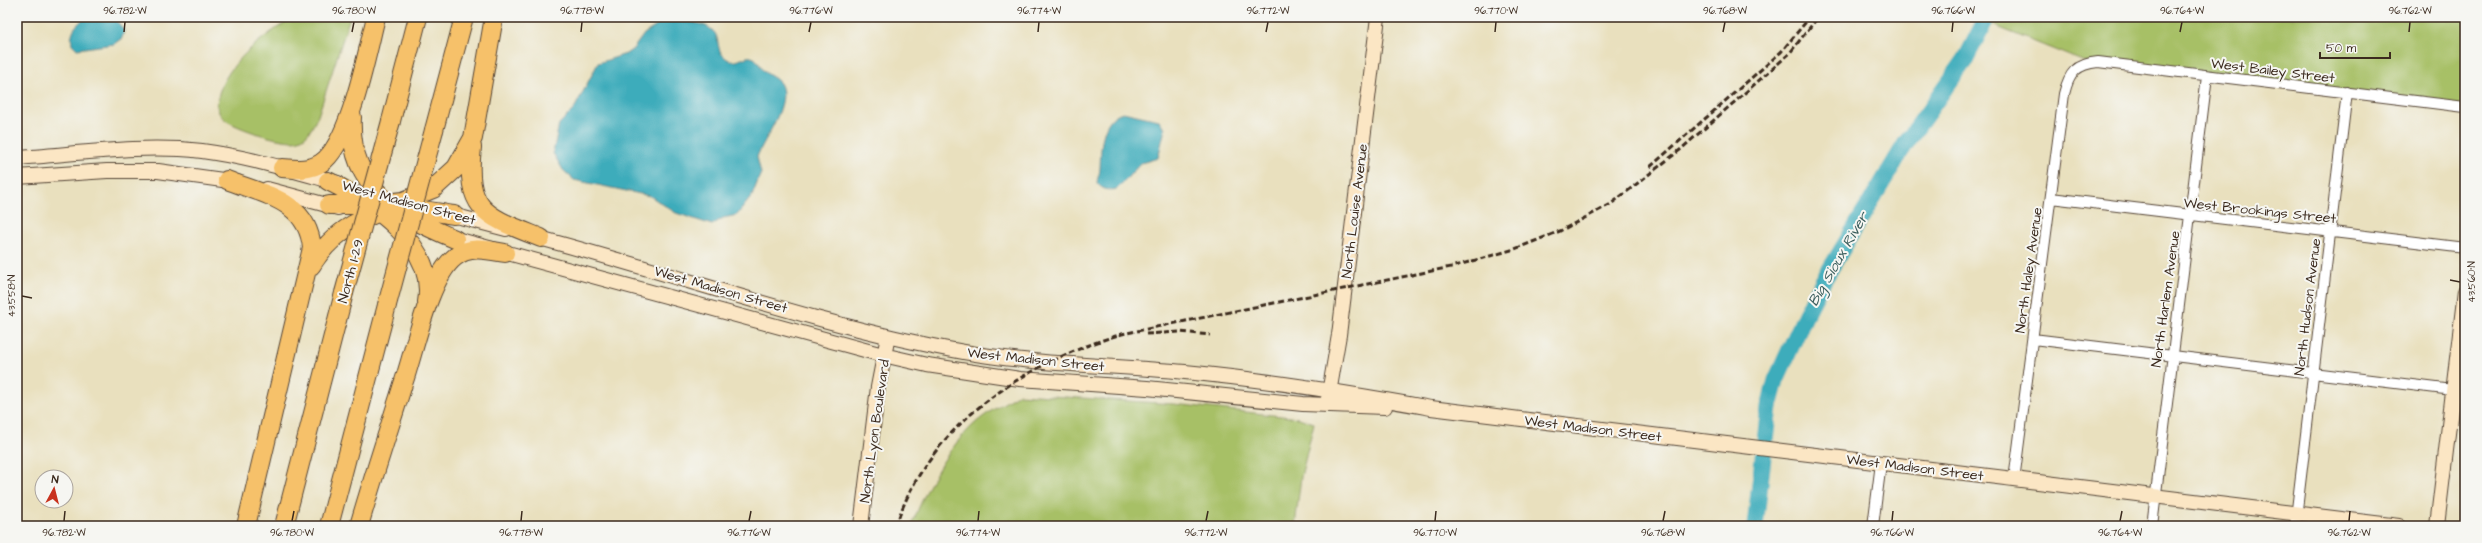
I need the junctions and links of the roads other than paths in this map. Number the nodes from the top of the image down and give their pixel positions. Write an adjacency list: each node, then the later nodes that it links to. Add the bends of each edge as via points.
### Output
1 (376, 17): 9 (highway)
2 (418, 17): 44 (highway, North I-29, bridge)
3 (464, 17): 45 (highway, bridge)
4 (494, 17): 11 (highway)
5 (1378, 17): 35 (main road, North Louise Avenue)
6 (2078, 67): 7 (street, West Bailey Street, via 2098,62); 17 (street, North Haley Avenue, via 2071,73 2064,94)
7 (2206, 76): 8 (street, West Bailey Street); 21 (street, North Harlem Avenue)
8 (2347, 92): 10 (street, West Bailey Street); 22 (street, North Hudson Avenue)
9 (353, 102): 13 (highway, via 339,140 328,157 304,169); 19 (highway, via 354,150)
10 (2465, 107)
11 (477, 110): 19 (highway, via 473,138 456,168 433,189); 23 (highway, via 470,172 472,188 478,203 492,217)
12 (17, 158): 13 (main road, West Madison Street, via 177,149 229,156)
13 (282, 168): 16 (main road, West Madison Street)
14 (17, 177): 15 (main road, West Madison Street, via 132,170)
15 (227, 180): 18 (main road, West Madison Street); 27 (highway, via 284,203 299,213 312,238)
16 (328, 181): 19 (highway)
17 (2051, 198): 21 (street, West Brookings Street); 31 (street, North Haley Avenue)
18 (329, 205): 19 (highway)
19 (386, 208): 20 (highway); 24 (highway); 27 (highway, via 350,226 332,239); 29 (highway, via 411,244 423,269 427,288)
20 (454, 215): 23 (main road, West Madison Street)
21 (2190, 216): 22 (street, West Brookings Street); 33 (street, North Harlem Avenue)
22 (2331, 232): 25 (street, West Brookings Street); 34 (street, North Hudson Avenue)
23 (541, 238): 30 (main road, West Madison Street)
24 (455, 239): 26 (main road, West Madison Street)
25 (2465, 248)
26 (505, 253): 29 (highway, via 477,249 466,250 456,256 440,275); 32 (main road, West Madison Street)
27 (308, 271): 43 (highway)
28 (2465, 291): 36 (main road)
29 (424, 314): 46 (highway)
30 (888, 336): 32 (main road, North Lyon Boulevard); 35 (main road, West Madison Street, via 965,352 1022,360 1184,372)
31 (2033, 338): 33 (street); 40 (street, North Haley Avenue)
32 (883, 355): 37 (main road, West Madison Street, via 927,365 1020,379); 47 (main road, North Lyon Boulevard)
33 (2171, 356): 34 (street); 41 (street, North Harlem Avenue)
34 (2312, 373): 36 (street); 42 (street, North Hudson Avenue)
35 (1330, 390): 37 (main road, North Louise Avenue); 38 (main road, West Madison Street)
36 (2453, 390): 51 (main road)
37 (1327, 405): 38 (main road, West Madison Street)
38 (1431, 408): 39 (main road, West Madison Street)
39 (1881, 463): 40 (main road, West Madison Street); 48 (street)
40 (2014, 480): 41 (main road, West Madison Street)
41 (2156, 496): 42 (main road, West Madison Street); 49 (street, North Harlem Avenue)
42 (2296, 520): 50 (main road, West Madison Street)
43 (246, 526)
44 (284, 526)
45 (329, 526)
46 (359, 526)
47 (861, 526)
48 (1873, 526)
49 (2152, 526)
50 (2398, 526)
51 (2437, 526)

